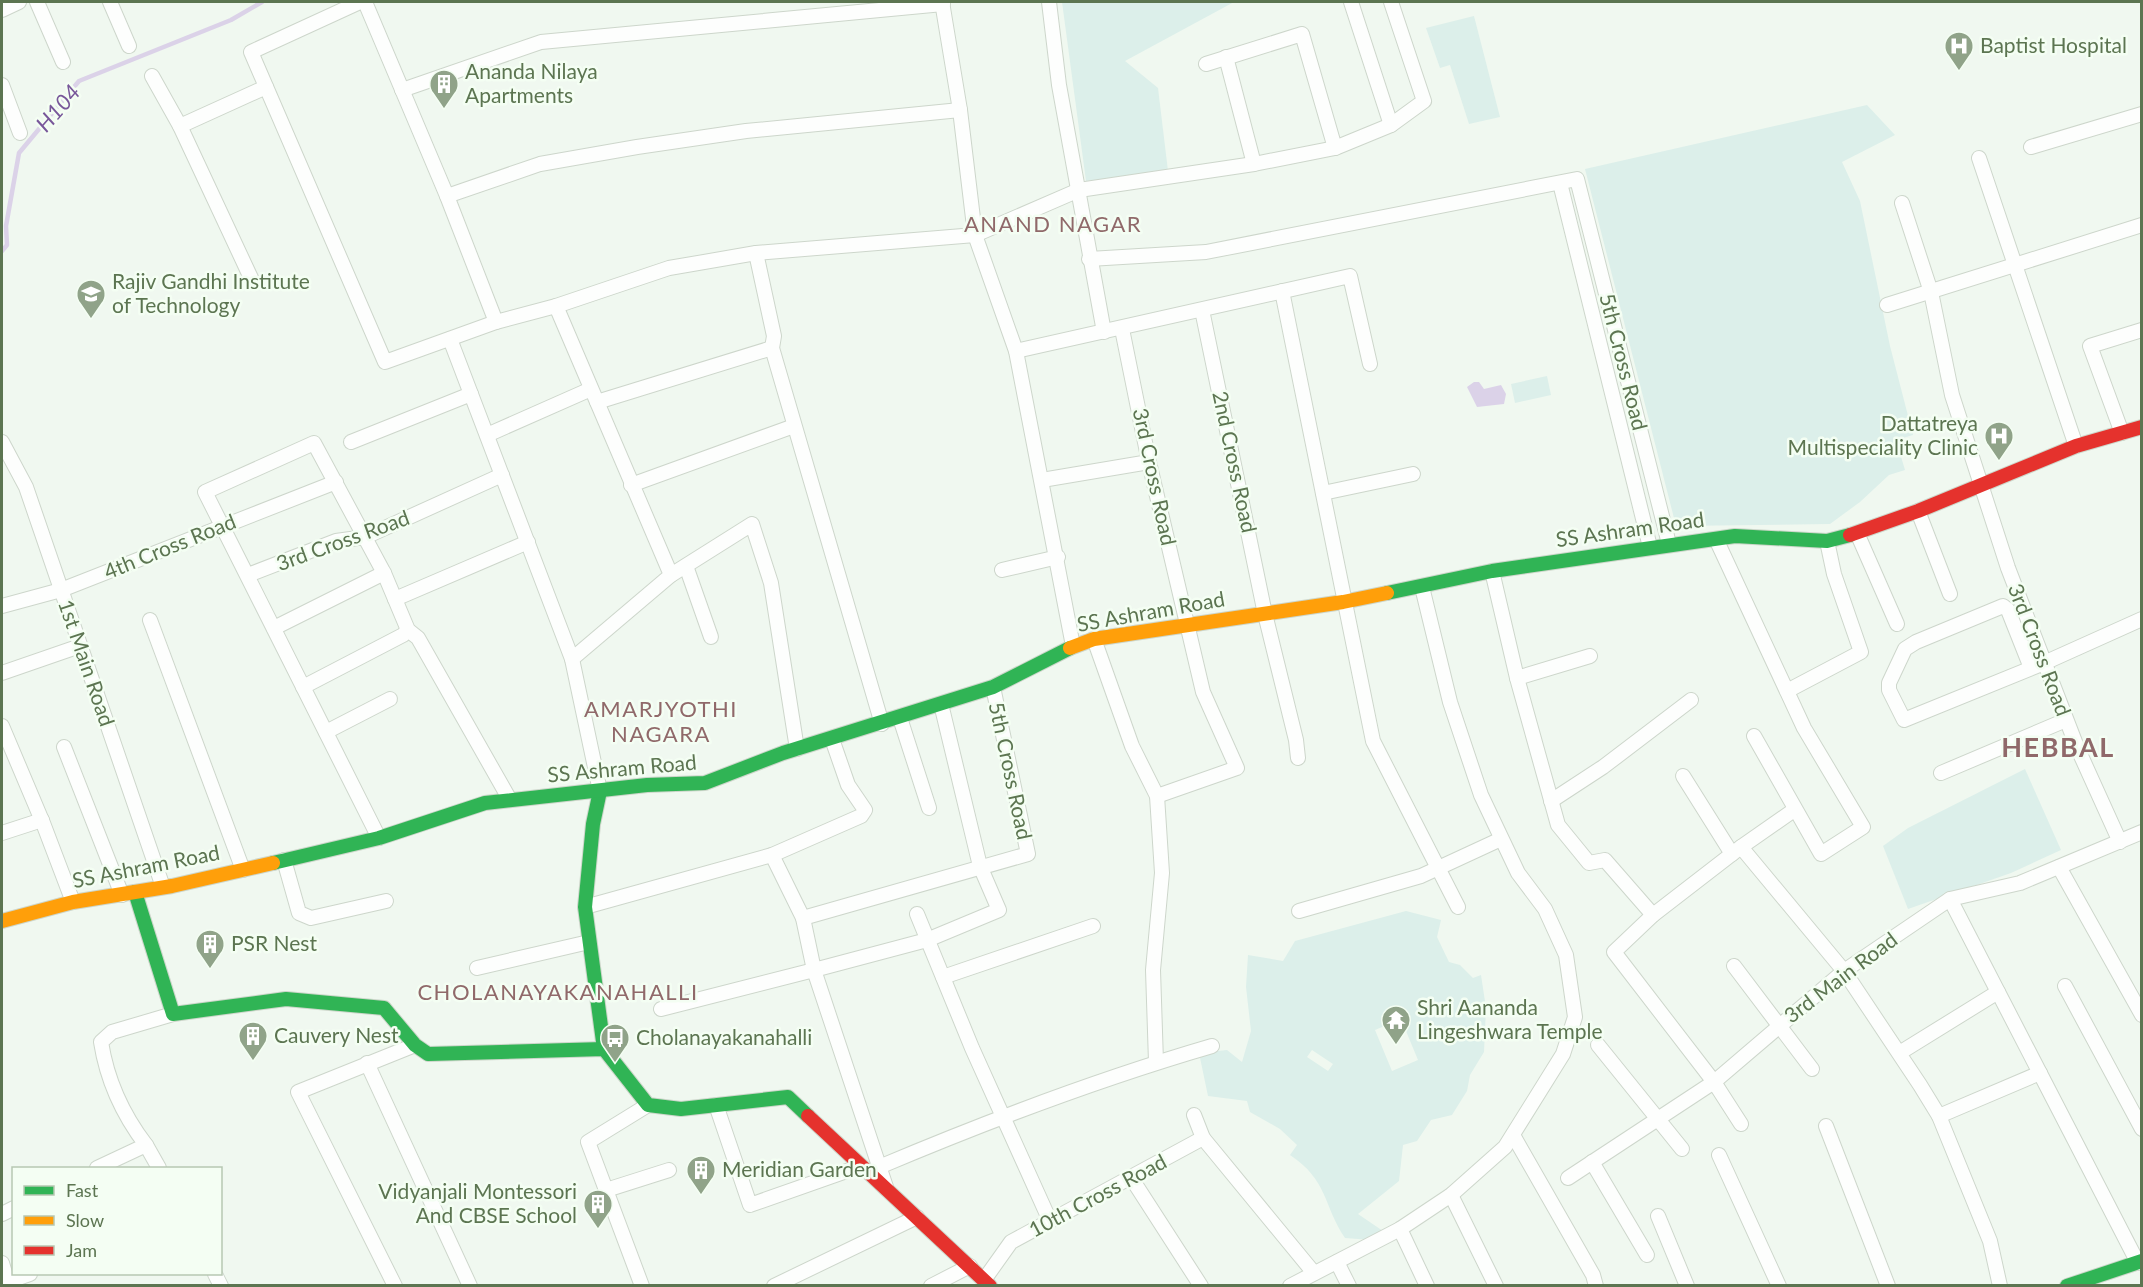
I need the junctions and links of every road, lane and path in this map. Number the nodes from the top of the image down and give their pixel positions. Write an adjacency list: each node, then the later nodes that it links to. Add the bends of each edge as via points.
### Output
1 (19, 2): 10 (street)
2 (37, 2): 13 (street)
3 (110, 2): 11 (street)
4 (360, 2): 17 (street, via 251,51)
5 (365, 2): 18 (street)
6 (1049, 2): 29 (street, via 1059,85)
7 (1351, 2): 21 (street)
8 (1391, 2): 21 (street, via 1424,101)
9 (943, 3): 18 (street, via 541,42); 19 (street)
10 (2, 10)
11 (129, 46)
12 (1226, 57): 14 (street); 25 (street, via 1302,34); 27 (street)
13 (63, 62)
14 (1206, 64)
15 (152, 76): 22 (street)
16 (2, 85): 23 (street)
17 (266, 87): 22 (street); 47 (street, via 385,362)
18 (402, 90): 30 (street)
19 (960, 110): 30 (street, via 746,131 637,147 540,164); 33 (street)
20 (2142, 114): 24 (street)
21 (1391, 125): 25 (street)
22 (180, 126): 37 (street)
23 (20, 133)
24 (2031, 147)
25 (1335, 148): 27 (street)
26 (1979, 158): 36 (street)
27 (1254, 164): 29 (street)
28 (1560, 183): 35 (street, via 1206,252); 50 (street, 5th Cross Road, via 1577,179); 51 (street, 5th Cross Road)
29 (1079, 189): 33 (street); 35 (street)
30 (447, 196): 43 (street)
31 (1902, 203): 39 (street, 3rd Cross Road)
32 (2142, 225): 36 (street)
33 (975, 235): 34 (street); 49 (street)
34 (756, 253): 41 (street, via 669,268); 48 (street, via 774,336)
35 (1089, 259): 46 (street)
36 (2014, 263): 39 (street); 61 (street)
37 (251, 278)
38 (1282, 291): 42 (street); 52 (street, via 1350,276); 69 (street)
39 (1931, 292): 40 (street); 68 (street, 3rd Cross Road, via 1952,395)
40 (1887, 305)
41 (555, 306): 43 (street); 54 (street)
42 (1202, 310): 44 (street); 92 (street, 2nd Cross Road)
43 (496, 322): 47 (street)
44 (1122, 329): 46 (street); 62 (street, 3rd Cross Road)
45 (2142, 330): 57 (street, via 2090,346)
46 (1104, 332): 49 (street)
47 (450, 339): 53 (street)
48 (772, 348): 54 (street); 55 (street)
49 (1016, 351): 65 (street)
50 (1620, 351): 51 (street); 77 (street, 5th Cross Road)
51 (1602, 356): 78 (street, 5th Cross Road)
52 (1370, 364)
53 (471, 394): 58 (street); 60 (street)
54 (594, 395): 58 (street); 67 (street)
55 (794, 426): 67 (street); 117 (street)
56 (2140, 432): 57 (street, SS Ashram Road)
57 (2122, 433): 61 (street, SS Ashram Road)
58 (487, 435): 64 (street)
59 (2, 442): 87 (street, 1st Main Road, via 26,487)
60 (351, 442)
61 (2076, 446): 68 (street, SS Ashram Road)
62 (1149, 462): 65 (street); 96 (street, 3rd Cross Road)
63 (1413, 474): 69 (street)
64 (502, 475): 73 (street, 3rd Cross Road); 76 (street)
65 (1042, 480): 79 (street)
66 (336, 482): 71 (street, 4th Cross Road); 71 (street, via 314,443 205,492); 73 (street)
67 (631, 485): 85 (street)
68 (1981, 487): 70 (street, SS Ashram Road); 105 (street, 3rd Cross Road)
69 (1323, 493): 90 (street)
70 (1918, 511): 72 (street, SS Ashram Road); 88 (street)
71 (223, 525): 84 (street); 87 (street, 4th Cross Road)
72 (1857, 533): 75 (street, SS Ashram Road); 95 (street)
73 (365, 537): 83 (street); 84 (street, 3rd Cross Road, via 336,541)
74 (1716, 539): 75 (street, SS Ashram Road, via 1735,536); 77 (street, SS Ashram Road); 111 (street)
75 (1827, 541): 111 (street, via 1861,652)
76 (528, 542): 89 (street); 104 (street)
77 (1669, 544): 78 (street, SS Ashram Road)
78 (1650, 546): 82 (street, SS Ashram Road)
79 (1058, 557): 81 (street); 102 (street)
80 (686, 566): 85 (street); 99 (street); 123 (street, via 752,524 771,583)
81 (1002, 570)
82 (1492, 571): 86 (street, SS Ashram Road); 108 (street)
83 (384, 573): 89 (street); 97 (street)
84 (248, 575): 97 (street)
85 (671, 575): 104 (street)
86 (1422, 587): 90 (street, SS Ashram Road); 137 (street, via 1450,702 1481,795)
87 (61, 590): 91 (street, 4th Cross Road); 101 (street, 1st Main Road)
88 (1950, 594)
89 (395, 599): 98 (street)
90 (1343, 602): 92 (street, SS Ashram Road); 143 (street, via 1373,741)
91 (2, 606)
92 (1265, 614): 96 (street, SS Ashram Road); 124 (street, 2nd Cross Road)
93 (150, 620): 145 (street)
94 (2142, 620): 105 (street)
95 (1897, 624)
96 (1187, 626): 100 (street, SS Ashram Road); 128 (street, 3rd Cross Road, via 1203,692 1237,768)
97 (274, 628): 109 (street)
98 (408, 630): 109 (street); 129 (street, via 418,638)
99 (711, 637)
100 (1094, 639): 102 (street, SS Ashram Road); 128 (street, via 1132,746)
101 (80, 646): 107 (street); 146 (street, 1st Main Road)
102 (1073, 646): 110 (street, SS Ashram Road)
103 (1590, 656): 108 (street)
104 (572, 659): 127 (street)
105 (2044, 663): 106 (street); 116 (street, 3rd Cross Road)
106 (2031, 668): 106 (street, via 2003,606 1910,646 1889,683 1889,690 1904,720)
107 (2, 673)
108 (1517, 678): 130 (street)
109 (303, 687): 119 (street)
110 (993, 687): 114 (street, SS Ashram Road); 142 (street, 5th Cross Road, via 1028,854)
111 (1787, 691): 132 (street, via 1804,728 1863,827 1821,854)
112 (390, 699): 119 (street)
113 (1691, 700): 130 (street)
114 (941, 704): 115 (street, SS Ashram Road); 142 (street)
115 (900, 718): 117 (street, SS Ashram Road); 131 (street)
116 (2066, 720): 125 (street); 138 (street, 3rd Cross Road)
117 (882, 724): 121 (street, SS Ashram Road)
118 (2, 726): 133 (street)
119 (326, 732): 136 (street)
120 (1754, 736): 132 (street)
121 (832, 739): 123 (street, SS Ashram Road); 140 (street, via 848,785 864,813)
122 (64, 747): 147 (street)
123 (796, 749): 127 (street, SS Ashram Road, via 705,783)
124 (1298, 758)
125 (1941, 773)
126 (1683, 776): 139 (street)
127 (600, 791): 129 (street, SS Ashram Road); 151 (street)
128 (1157, 796): 177 (street, via 1162,873 1153,970)
129 (510, 800): 136 (street, SS Ashram Road, via 485,803)
130 (1551, 801): 155 (street, via 1558,825 1589,863 1605,860)
131 (928, 808)
132 (1794, 810): 139 (street)
133 (42, 820): 135 (street); 149 (street)
134 (2142, 832): 138 (street, 3rd Main Road)
135 (2, 833)
136 (379, 838): 141 (street, SS Ashram Road)
137 (1501, 839): 143 (street); 191 (street, via 1518,873 1545,909 1566,955 1575,1017 1563,1054)
138 (2120, 842): 144 (street, 3rd Main Road)
139 (1737, 851): 155 (street); 164 (street)
140 (772, 855): 151 (street); 156 (street)
141 (284, 860): 145 (street, SS Ashram Road); 150 (street, via 300,913 305,916)
142 (980, 866): 156 (street); 159 (street, via 999,910)
143 (1438, 866): 152 (street); 153 (street, via 1421,876)
144 (2059, 867): 148 (street, 3rd Main Road, via 2020,883); 170 (street)
145 (243, 870): 146 (street, SS Ashram Road)
146 (162, 887): 147 (street, SS Ashram Road)
147 (128, 894): 149 (street, SS Ashram Road); 169 (street)
148 (1950, 899): 164 (street, 3rd Main Road); 167 (street)
149 (73, 902): 157 (street, SS Ashram Road)
150 (386, 902)
151 (585, 907): 160 (street)
152 (1458, 907)
153 (1299, 911)
154 (917, 914): 159 (street)
155 (1653, 915): 181 (street, via 1616,948 1615,957)
156 (803, 918): 163 (street)
157 (2, 921)
158 (1093, 926): 165 (street)
159 (927, 940): 163 (street); 165 (street)
160 (589, 942): 162 (street); 175 (street)
161 (1734, 966): 171 (street)
162 (477, 969)
163 (814, 970): 168 (street); 200 (street)
164 (1844, 971): 171 (street, 3rd Main Road); 176 (street)
165 (943, 977): 186 (street)
166 (2065, 986): 190 (street)
167 (1998, 992): 176 (street); 180 (street)
168 (661, 1009)
169 (173, 1014): 172 (street, via 286,999 384,1008); 193 (street, via 112,1032 101,1042 105,1065 121,1106)
170 (2142, 1015)
171 (1780, 1024): 179 (street); 181 (street, 3rd Main Road)
172 (415, 1045): 175 (street, via 428,1054); 178 (street)
173 (1598, 1045): 187 (street)
174 (1212, 1046): 177 (street)
175 (604, 1049): 182 (street)
176 (1900, 1052): 185 (street)
177 (1156, 1062): 186 (street)
178 (367, 1063): 221 (street, via 298,1092); 222 (street)
179 (1812, 1069)
180 (2040, 1073): 185 (street); 213 (street)
181 (1714, 1082): 187 (street, 3rd Main Road); 188 (street)
182 (648, 1105): 183 (street, via 681,1109); 204 (street, via 588,1142)
183 (716, 1105): 197 (street, via 788,1097); 197 (street, via 750,1205)
184 (1194, 1115): 192 (street)
185 (1939, 1116): 235 (street, via 1990,1241)
186 (1002, 1117): 200 (street); 209 (street)
187 (1660, 1119): 194 (street); 196 (street, 3rd Main Road)
188 (1741, 1124)
189 (1826, 1126): 234 (street)
190 (2142, 1129)
191 (1513, 1135): 206 (street, via 1505,1148); 231 (street)
192 (1203, 1138): 203 (street, 10th Cross Road); 216 (street)
193 (147, 1145): 198 (street); 199 (street)
194 (1682, 1149)
195 (1719, 1155): 233 (street)
196 (1592, 1162): 202 (street, 3rd Main Road); 211 (street)
197 (861, 1166): 205 (street)
198 (100, 1167)
199 (158, 1167)
200 (879, 1167): 205 (street)
201 (669, 1170): 204 (street)
202 (1568, 1178)
203 (1132, 1179): 209 (street, 10th Cross Road); 226 (street)
204 (606, 1190): 223 (street)
205 (886, 1190): 208 (street)
206 (1451, 1195): 210 (street); 230 (street)
207 (1658, 1216): 232 (street)
208 (917, 1217): 215 (street); 224 (street)
209 (1050, 1221): 220 (street, 10th Cross Road, via 1011,1242)
210 (1400, 1229): 212 (street); 229 (street)
211 (1647, 1255)
212 (1337, 1262): 216 (street); 228 (street)
213 (2140, 1262): 218 (street)
214 (2, 1263): 219 (street)
215 (970, 1266): 220 (street); 225 (street)
216 (1314, 1274): 227 (street)
217 (28, 1275): 219 (street)
218 (2095, 1281): 236 (street)
219 (8, 1283)
220 (987, 1283)
221 (395, 1286)
222 (470, 1286)
223 (642, 1286)
224 (774, 1286)
225 (931, 1286)
226 (1201, 1286)
227 (1290, 1286)
228 (1349, 1286)
229 (1427, 1286)
230 (1496, 1286)
231 (1596, 1286)
232 (1687, 1286)
233 (1779, 1286)
234 (1888, 1286)
235 (2000, 1286)
236 (2067, 1286)

